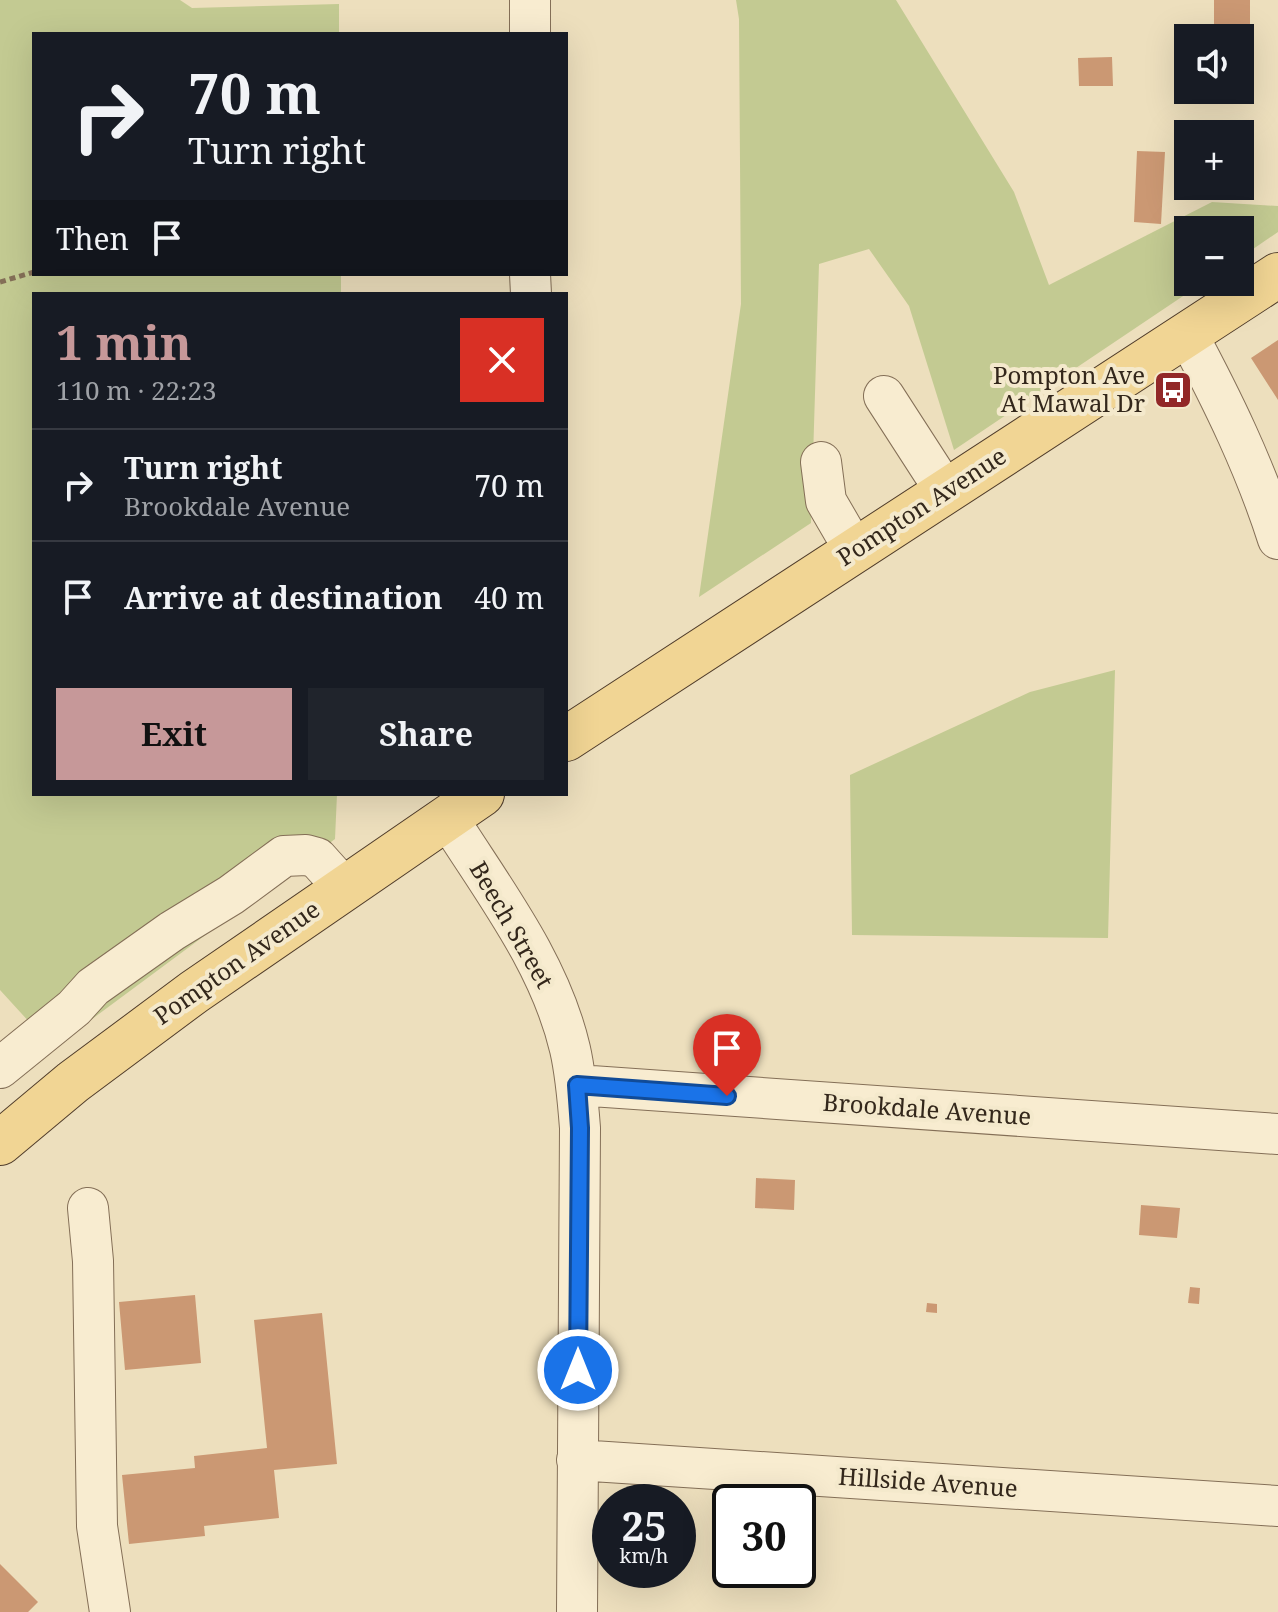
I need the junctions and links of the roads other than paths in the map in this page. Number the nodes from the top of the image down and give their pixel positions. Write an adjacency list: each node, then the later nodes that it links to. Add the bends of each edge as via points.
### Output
1 (530, 0): 2 (street)
2 (530, 32)
3 (1278, 275): 4 (main road, Pompton Avenue)
4 (1187, 334): 7 (main road, Pompton Avenue); 8 (street, via 1249,458)
5 (884, 396): 7 (street)
6 (821, 462): 9 (street, via 826,501)
7 (946, 492): 9 (main road, Pompton Avenue)
8 (1278, 539)
9 (855, 551): 10 (main road, Pompton Avenue)
10 (568, 738)
11 (464, 805): 12 (main road, Pompton Avenue); 14 (street, Beech Street, via 560,1013)
12 (344, 888): 13 (street, via 317,858 284,856 93,987); 16 (main road, Pompton Avenue, via 135,1035)
13 (0, 1068)
14 (577, 1085): 15 (street, Brookdale Avenue); 18 (street, Beech Street)
15 (1278, 1134)
16 (0, 1143)
17 (88, 1208): 20 (street, via 97,1526)
18 (577, 1460): 19 (street, Hillside Avenue); 21 (street, Beech Street)
19 (1278, 1506)
20 (110, 1612)
21 (577, 1612)

